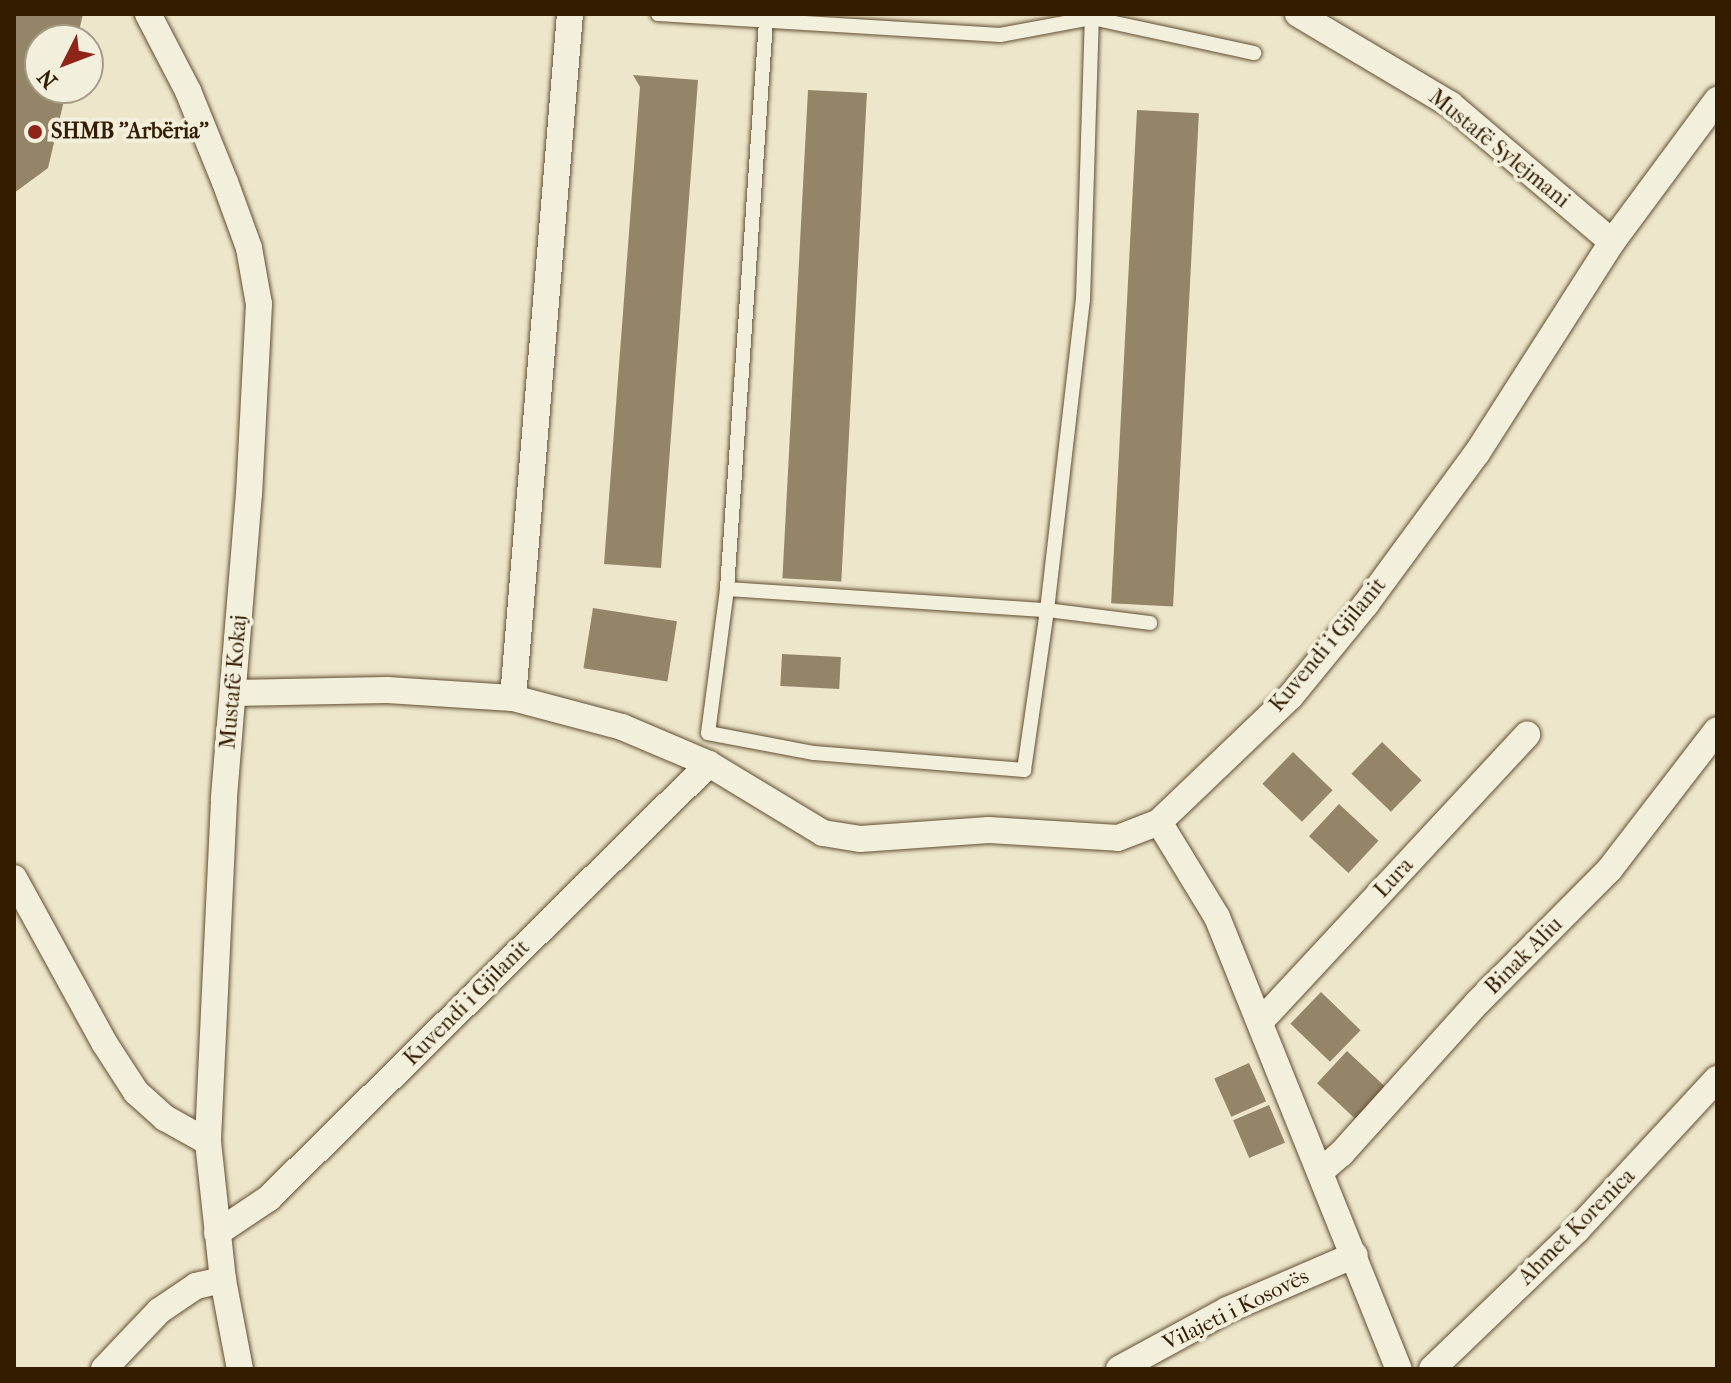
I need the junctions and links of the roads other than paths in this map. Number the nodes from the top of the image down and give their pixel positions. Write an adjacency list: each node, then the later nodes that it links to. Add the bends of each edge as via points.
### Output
1 (570, 14): 14 (street)
2 (658, 14): 6 (lane)
3 (1298, 14): 9 (street, Mustafë Sylejmani, via 1451,105)
4 (151, 15): 13 (street, Mustafë Kokaj, via 225,182 249,248 259,304)
5 (1092, 18): 6 (lane, via 1000,35); 7 (lane); 11 (lane, via 1083,300)
6 (766, 21): 10 (lane)
7 (1254, 53)
8 (1717, 100): 9 (street, Kuvendi i Gjilanit)
9 (1612, 242): 19 (street, Kuvendi i Gjilanit, via 1477,453 1366,604 1291,696)
10 (727, 589): 11 (lane); 16 (lane)
11 (1047, 610): 12 (lane); 16 (lane, via 1024,770 814,753)
12 (1150, 623)
13 (233, 693): 14 (street, via 387,690); 23 (street, Mustafë Kokaj)
14 (513, 698): 18 (street, via 622,727)
15 (1717, 730): 24 (street, Binak Aliu, via 1610,869)
16 (708, 733): 18 (lane)
17 (1527, 735): 21 (street, Lura)
18 (709, 764): 19 (street, Kuvendi i Gjilanit, via 823,833 860,839 989,830 1118,838); 25 (street, Kuvendi i Gjilanit, via 269,1198)
19 (1159, 822): 21 (street, via 1217,917)
20 (14, 878): 23 (street, via 136,1092 165,1118)
21 (1261, 1021): 24 (street)
22 (1717, 1079): 32 (street, Ahmet Korenica, via 1577,1230)
23 (208, 1142): 25 (street, Mustafë Kokaj)
24 (1320, 1172): 26 (street)
25 (217, 1233): 27 (street, Mustafë Kokaj)
26 (1355, 1255): 30 (street, Vilajeti i Kosovës, via 1227,1310); 31 (street)
27 (223, 1280): 28 (street, via 196,1286 159,1311); 29 (street, Mustafë Kokaj)
28 (104, 1369)
29 (240, 1369)
30 (1119, 1369)
31 (1399, 1369)
32 (1432, 1369)

